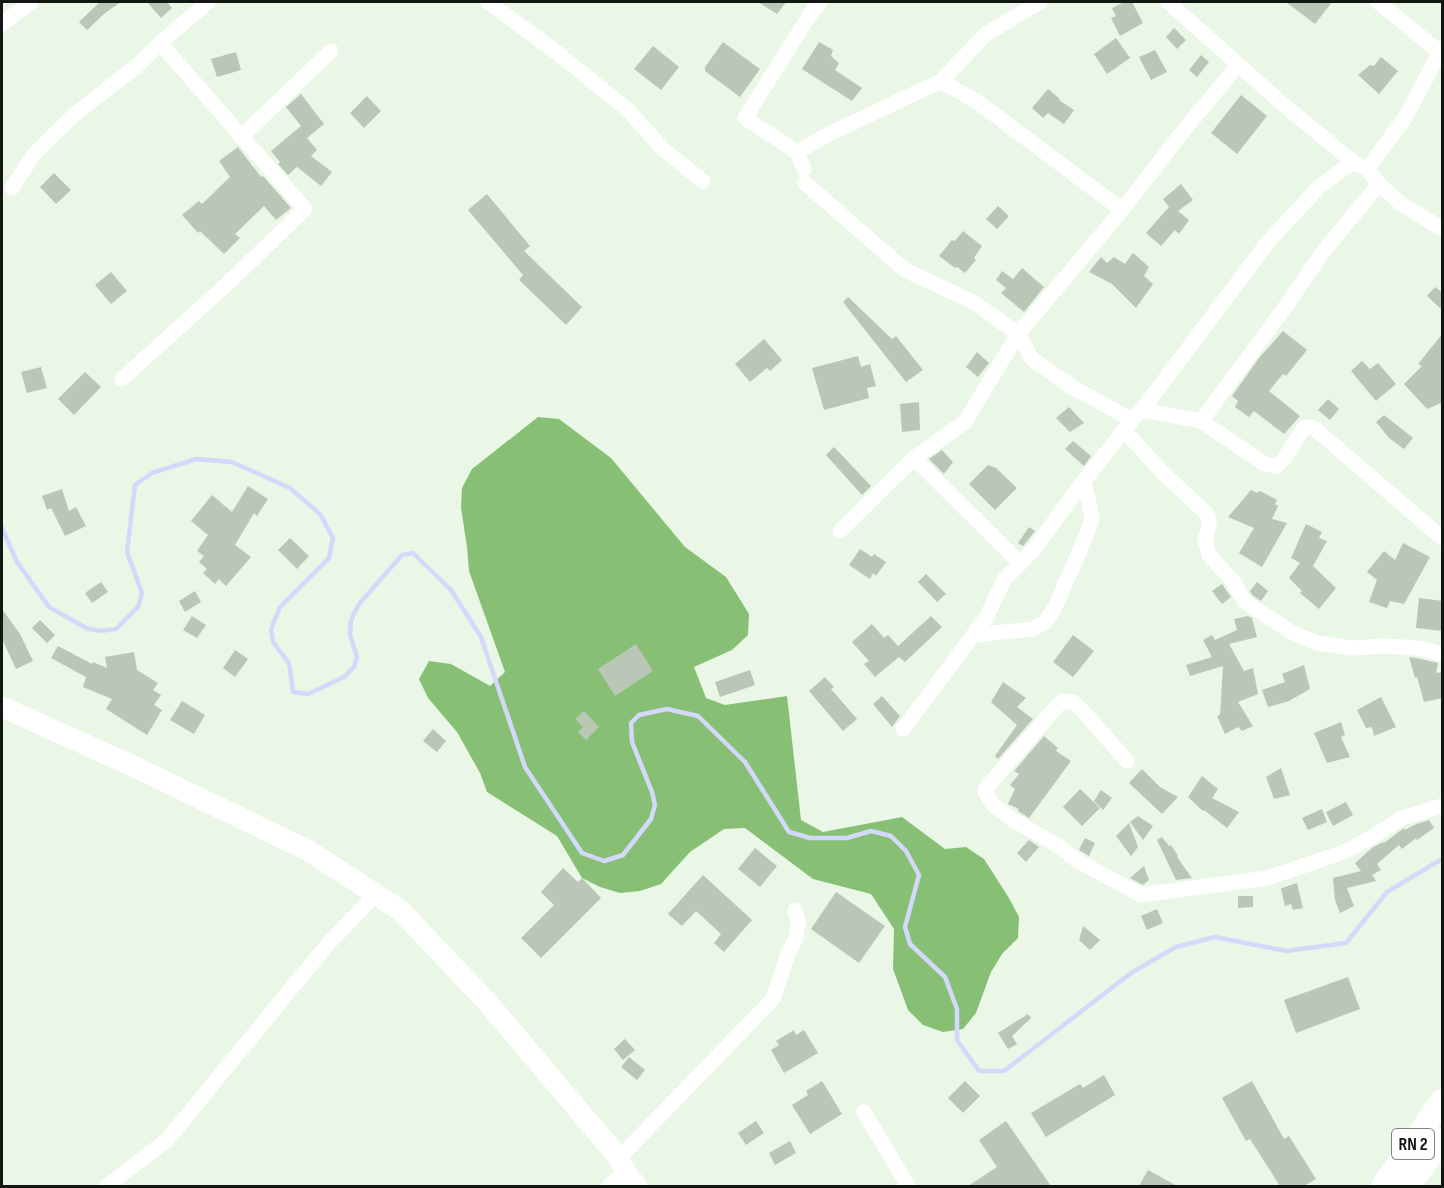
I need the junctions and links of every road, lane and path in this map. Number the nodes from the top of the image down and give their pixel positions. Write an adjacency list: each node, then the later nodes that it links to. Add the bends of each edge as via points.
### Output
1 (31, 2): 8 (street)
2 (208, 2): 9 (street)
3 (488, 2): 17 (street, via 627,109 663,149)
4 (820, 2): 15 (street, via 745,118)
5 (1040, 2): 13 (street, via 986,34)
6 (1168, 2): 12 (street)
7 (1378, 2): 11 (street)
8 (2, 24)
9 (160, 43): 14 (street); 19 (street, via 34,154)
10 (331, 51): 14 (street)
11 (1442, 51): 16 (street, via 1405,118)
12 (1238, 65): 16 (street); 20 (street)
13 (941, 81): 15 (street); 20 (street, via 979,103)
14 (241, 137): 23 (street, via 305,209)
15 (797, 152): 22 (street, via 804,176 905,270 975,303)
16 (1360, 166): 18 (street); 24 (street, via 1320,186 1268,242)
17 (703, 182)
18 (1379, 184): 21 (street, via 1400,203); 25 (street, via 1323,252)
19 (12, 188)
20 (1122, 210): 22 (street)
21 (1443, 230)
22 (1018, 334): 24 (street, via 1032,359 1072,387); 26 (street, via 965,422)
23 (123, 379)
24 (1132, 420): 25 (street); 27 (street); 32 (street, via 1162,472 1206,513 1209,555 1233,581 1245,602 1293,633 1317,643 1352,648 1404,647)
25 (1201, 421): 29 (street, via 1265,464 1276,466 1304,428 1314,428)
26 (914, 458): 28 (street); 30 (street)
27 (1083, 482): 30 (street); 31 (street, via 1092,520 1045,622 1033,629)
28 (840, 531)
29 (1443, 538)
30 (1020, 564): 31 (street, via 1004,580)
31 (974, 635): 34 (street)
32 (1443, 654)
33 (2, 707): 37 (street, via 309,851)
34 (903, 729)
35 (1127, 761): 36 (street, via 1082,710 1073,702 1064,701 985,792 993,805 1013,820 1141,896 1281,874 1344,852 1402,818)
36 (1443, 806)
37 (375, 895): 42 (street, via 400,910 488,1003); 43 (street, via 327,945 167,1140)
38 (795, 910): 42 (street, via 796,938 773,999)
39 (1443, 1101): 45 (main road, RN 2)
40 (864, 1113): 44 (street)
41 (1443, 1140): 46 (main road, RN 2)
42 (622, 1176)
43 (107, 1186)
44 (908, 1186)
45 (1383, 1186)
46 (1408, 1186)

